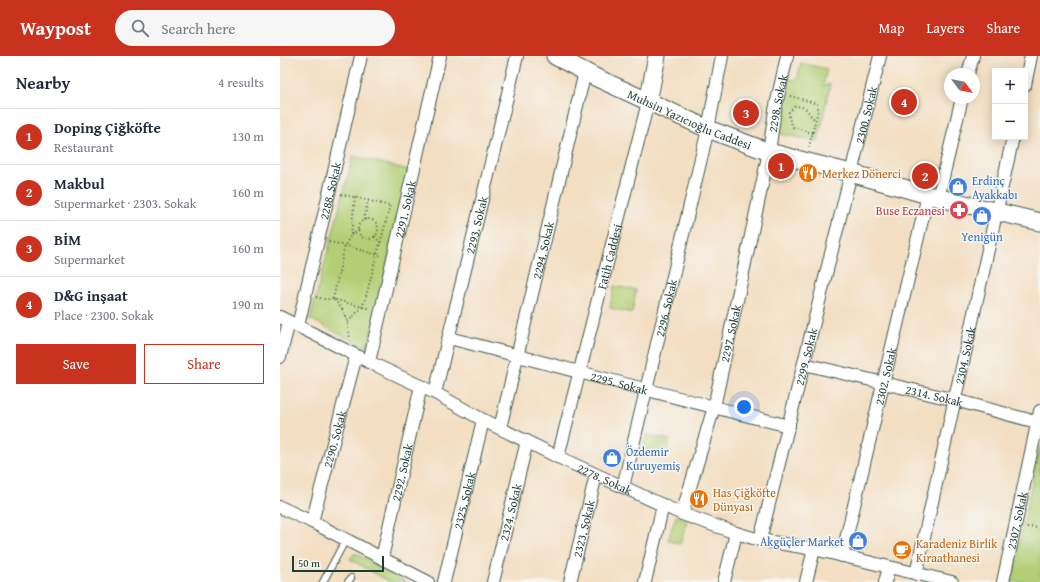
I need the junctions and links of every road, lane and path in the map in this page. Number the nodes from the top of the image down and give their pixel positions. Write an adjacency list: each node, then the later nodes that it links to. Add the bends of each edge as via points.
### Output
1 (361, 56): 24 (street, 2288. Sokak)
2 (440, 56): 29 (street, 2291. Sokak)
3 (517, 56): 44 (street, 2293. Sokak)
4 (555, 56): 13 (main road, Muhsin Yazıcıoğlu Caddesi)
5 (657, 56): 15 (main road, Fatih Caddesi)
6 (722, 56): 18 (street, 2296. Sokak)
7 (787, 56): 14 (street, 2298. Sokak)
8 (880, 56): 23 (street, 2300. Sokak)
9 (973, 56): 11 (street)
10 (1031, 56): 12 (street)
11 (970, 68)
12 (1028, 70)
13 (585, 72): 15 (main road, Muhsin Yazıcıoğlu Caddesi); 46 (street, 2294. Sokak)
14 (779, 93): 17 (path, via 817,104 819,107); 21 (street, 2298. Sokak)
15 (648, 102): 18 (main road, Muhsin Yazıcıoğlu Caddesi); 50 (street, Fatih Caddesi)
16 (960, 104): 26 (street, 2302. Sokak)
17 (816, 120): 19 (path); 19 (path, via 807,109 801,107 795,106 789,112 793,127)
18 (708, 129): 21 (main road, Muhsin Yazıcıoğlu Caddesi); 53 (street, 2296. Sokak)
19 (813, 133): 22 (path)
20 (1012, 140): 30 (street, 2304. Sokak)
21 (769, 152): 22 (main road, Muhsin Yazıcıoğlu Caddesi); 56 (street, 2297. Sokak)
22 (806, 161): 23 (main road, Muhsin Yazıcıoğlu Caddesi)
23 (851, 173): 26 (main road, Muhsin Yazıcıoğlu Caddesi); 49 (street, 2299. Sokak)
24 (330, 192): 25 (path); 36 (street, 2288. Sokak)
25 (355, 197): 27 (path); 34 (path)
26 (933, 197): 30 (main road, Muhsin Yazıcıoğlu Caddesi); 51 (street, 2302. Sokak)
27 (368, 200): 28 (path); 31 (path)
28 (390, 206): 29 (path); 37 (path)
29 (405, 210): 48 (street, 2291. Sokak)
30 (997, 212): 32 (main road, Muhsin Yazıcıoğlu Caddesi); 55 (street, 2304. Sokak)
31 (364, 220): 33 (path); 35 (path, via 376,222 378,231)
32 (1040, 222)
33 (359, 231): 34 (path); 35 (path, via 366,238)
34 (351, 235): 38 (path)
35 (375, 236): 37 (path)
36 (318, 240): 38 (path); 40 (street, 2288. Sokak)
37 (380, 243): 39 (path)
38 (345, 245): 39 (path); 41 (path)
39 (378, 255): 42 (path)
40 (305, 294): 41 (path); 43 (street, 2288. Sokak)
41 (334, 299): 42 (path); 42 (path, via 342,307 348,322)
42 (362, 307)
43 (289, 322): 45 (street, 2278. Sokak); 47 (street, 2288. Sokak)
44 (449, 338): 46 (street, 2295. Sokak); 54 (street, 2293. Sokak)
45 (356, 356): 48 (street, 2278. Sokak); 68 (street, 2290. Sokak)
46 (518, 356): 50 (street, 2295. Sokak); 60 (street, 2294. Sokak)
47 (280, 357)
48 (369, 362): 52 (street, 2278. Sokak)
49 (804, 364): 51 (street, 2314. Sokak); 59 (street, 2299. Sokak)
50 (580, 372): 53 (street, 2295. Sokak); 62 (street, Fatih Caddesi)
51 (882, 382): 55 (street, 2314. Sokak); 73 (street, 2302. Sokak)
52 (421, 386): 54 (street, 2278. Sokak); 74 (street, 2292. Sokak)
53 (647, 389): 56 (street, 2295. Sokak); 64 (street, 2296. Sokak)
54 (435, 393): 58 (street, 2278. Sokak)
55 (955, 400): 57 (street, 2314. Sokak); 76 (street, 2304. Sokak)
56 (714, 407): 59 (street, 2295. Sokak); 67 (street, 2297. Sokak)
57 (1039, 419): 87 (street, 2307. Sokak)
58 (483, 420): 60 (street, 2278. Sokak); 79 (street, 2325. Sokak)
59 (789, 426): 71 (street, 2299. Sokak)
60 (500, 428): 61 (street, 2278. Sokak)
61 (527, 441): 62 (street, 2278. Sokak); 80 (street, 2324. Sokak)
62 (558, 457): 63 (street, 2278. Sokak)
63 (596, 474): 64 (street, 2278. Sokak); 81 (street, 2323. Sokak)
64 (623, 487): 65 (street, 2278. Sokak)
65 (663, 505): 67 (street, 2278. Sokak); 82 (street)
66 (280, 507): 68 (street)
67 (682, 514): 69 (street, 2278. Sokak)
68 (312, 522): 70 (street)
69 (736, 533): 71 (street, 2278. Sokak); 83 (street)
70 (346, 539): 74 (street); 77 (lane)
71 (760, 540): 72 (street, 2278. Sokak)
72 (814, 549): 73 (street, 2278. Sokak); 84 (street)
73 (842, 556): 75 (street, 2278. Sokak)
74 (382, 558): 78 (street)
75 (889, 567): 76 (street, 2278. Sokak); 85 (street)
76 (916, 574): 86 (street, 2278. Sokak)
77 (323, 582)
78 (428, 582)
79 (444, 582)
80 (493, 582)
81 (570, 582)
82 (645, 582)
83 (724, 582)
84 (806, 582)
85 (885, 582)
86 (952, 582)
87 (1003, 582)

